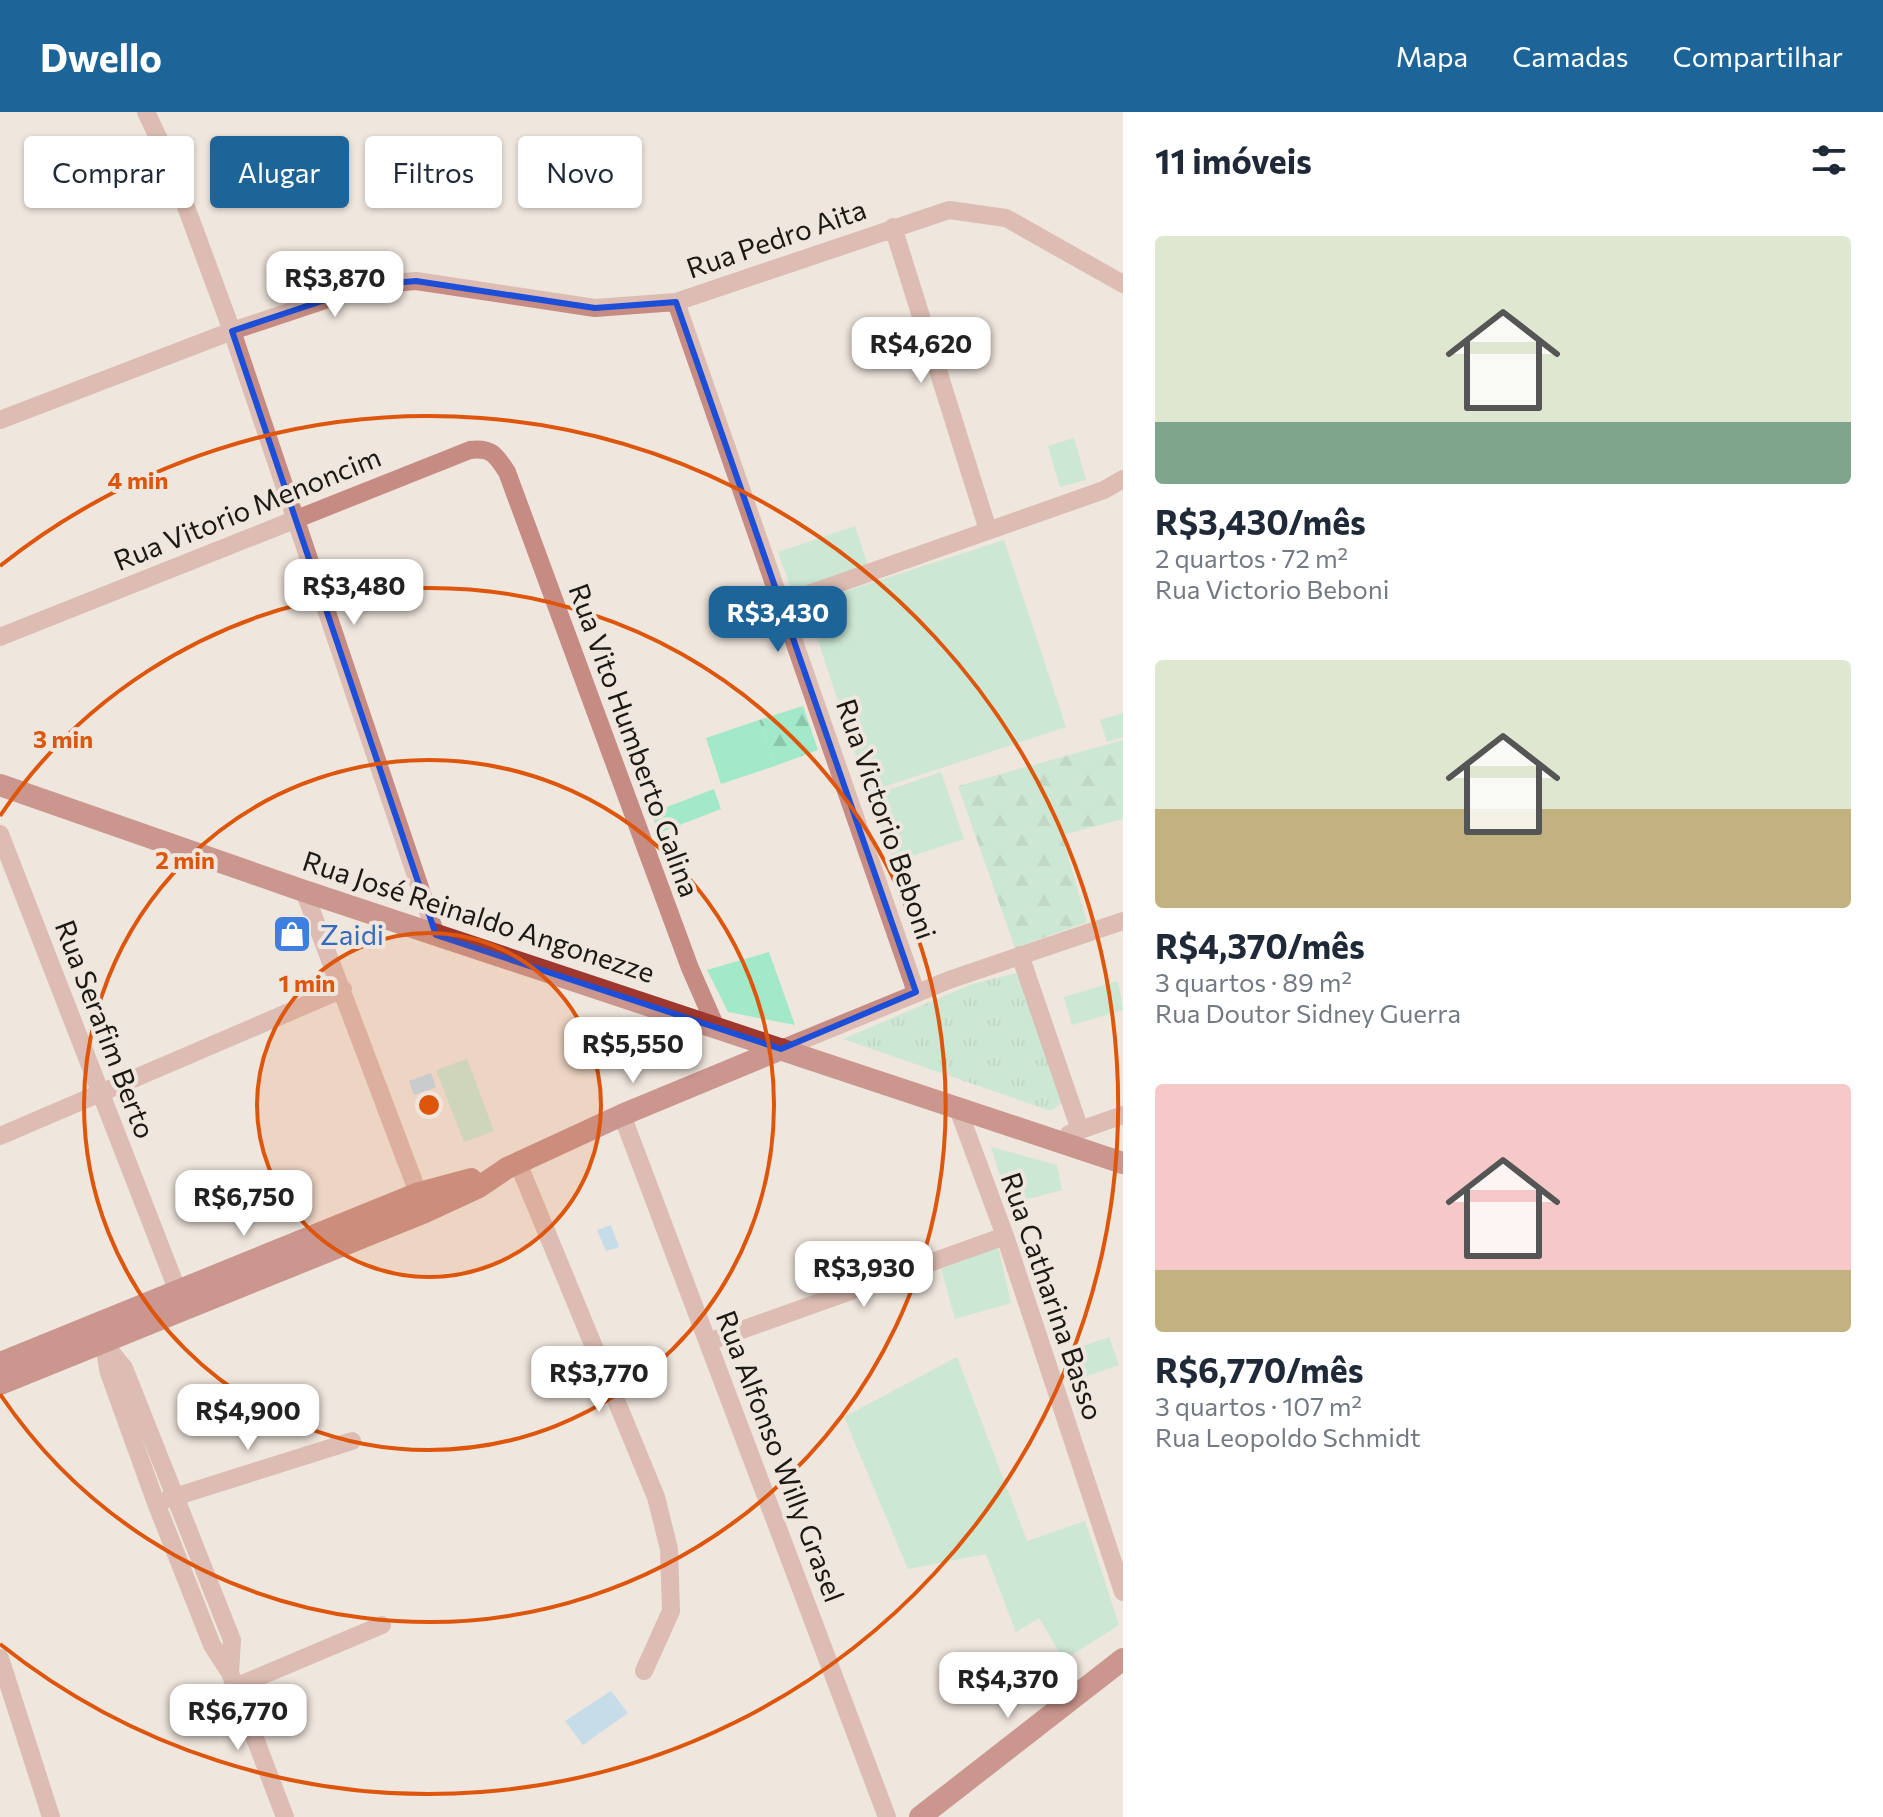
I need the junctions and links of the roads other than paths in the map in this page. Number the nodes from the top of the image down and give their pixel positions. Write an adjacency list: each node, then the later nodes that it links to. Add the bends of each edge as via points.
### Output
1 (146, 112): 5 (street)
2 (893, 227): 3 (street, Rua Pedro Aita, via 949,210 1006,218); 4 (street, Rua Pedro Aita); 10 (street, Rua Pedro Aita)
3 (1123, 284)
4 (676, 302): 5 (street, Rua Pedro Aita, via 595,308 416,281 370,285); 11 (street, Rua Victorio Beboni)
5 (232, 331): 6 (street, Rua Pedro Aita); 9 (street)
6 (0, 420)
7 (507, 472): 9 (street, Rua Vitorio Menoncim, via 495,454 484,448 470,450); 21 (street, Rua Vito Humberto Galina)
8 (1123, 479): 10 (street)
9 (294, 520): 12 (street, Rua Vitorio Menoncim); 17 (street)
10 (988, 530): 11 (street)
11 (783, 603): 20 (street, Rua Victorio Beboni)
12 (0, 637)
13 (0, 785): 15 (main road, Rua José Reinaldo Angonezze)
14 (0, 834): 23 (street, Rua Serafim Berto)
15 (304, 891): 17 (main road, Rua José Reinaldo Angonezze); 19 (street)
16 (1123, 921): 18 (street)
17 (436, 935): 21 (main road, Rua José Reinaldo Angonezze)
18 (1020, 955): 20 (street); 27 (street)
19 (343, 989): 23 (street); 32 (street)
20 (916, 992): 22 (street)
21 (715, 1025): 22 (main road, Rua José Reinaldo Angonezze)
22 (781, 1049): 24 (main road, Rua José Reinaldo Angonezze); 25 (main road)
23 (102, 1095): 28 (street); 34 (street, Rua Serafim Berto)
24 (958, 1109): 29 (main road, Rua José Reinaldo Angonezze); 33 (street, Rua Catharina Basso)
25 (622, 1115): 31 (main road); 36 (street, Rua Alfonso Willy Grasel)
26 (1123, 1115): 27 (street)
27 (1080, 1130): 29 (street)
28 (0, 1136)
29 (1052, 1140): 30 (main road, Rua José Reinaldo Angonezze)
30 (1123, 1163)
31 (513, 1166): 32 (main road, via 479,1187); 47 (street, via 656,1497 673,1575 671,1611)
32 (422, 1203): 34 (main road)
33 (1005, 1236): 36 (street); 43 (street, Rua Catharina Basso)
34 (181, 1299): 35 (main road)
35 (98, 1332): 37 (main road); 41 (street, via 124,1368); 42 (street)
36 (708, 1342): 52 (street, Rua Alfonso Willy Grasel)
37 (31, 1360): 38 (main road); 39 (main road)
38 (0, 1363)
39 (0, 1384)
40 (352, 1441): 41 (street)
41 (176, 1497): 42 (street); 49 (street, via 232,1640)
42 (156, 1503): 49 (street, via 212,1645)
43 (1123, 1592)
44 (382, 1625): 49 (street)
45 (0, 1658): 50 (street)
46 (1123, 1659): 53 (main road)
47 (644, 1671)
48 (1123, 1678): 54 (main road)
49 (233, 1680): 51 (street)
50 (51, 1817)
51 (285, 1817)
52 (887, 1817)
53 (920, 1817)
54 (943, 1817)

